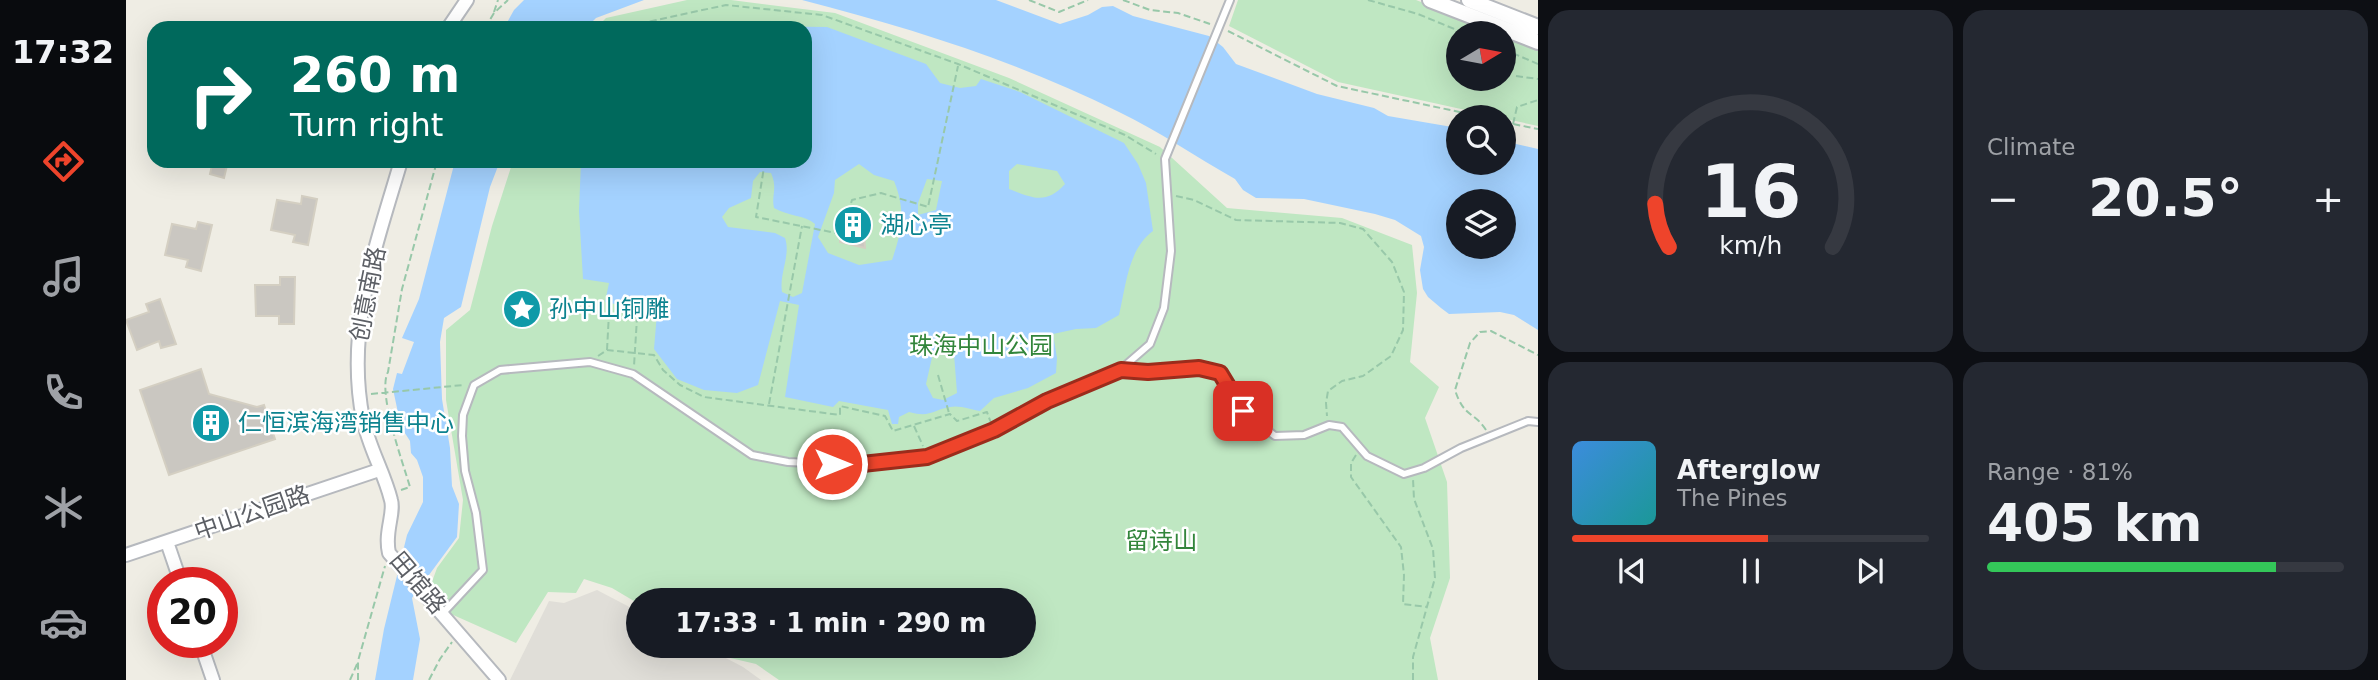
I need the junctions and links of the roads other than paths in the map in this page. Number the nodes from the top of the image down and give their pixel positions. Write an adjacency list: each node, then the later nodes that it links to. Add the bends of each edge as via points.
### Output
1 (467, 0): 5 (street)
2 (1230, 0): 9 (lane, via 1165,159 1171,251 1164,308 1150,344)
3 (1430, 0): 7 (street)
4 (1469, 0): 6 (street)
5 (453, 21)
6 (1538, 27)
7 (1538, 42)
8 (399, 168): 11 (street, 创意南路, via 370,266 357,348 360,395)
9 (1121, 370): 10 (lane, via 1199,368 1220,373 1243,411 1275,436 1304,435 1329,425 1342,427 1367,457 1404,474 1528,421); 15 (lane, via 927,457 853,465 752,455 632,374 590,362 500,370 474,385 463,415 465,471 476,513 482,570)
10 (1538, 422)
11 (379, 470): 12 (street, 中山公园路); 15 (street, 田馆路, via 392,502 386,541 389,552)
12 (167, 542): 13 (street, 中山公园路); 14 (street)
13 (126, 555)
14 (176, 567)
15 (443, 613): 18 (street, 田馆路)
16 (205, 658): 17 (street)
17 (213, 680)
18 (499, 680)

